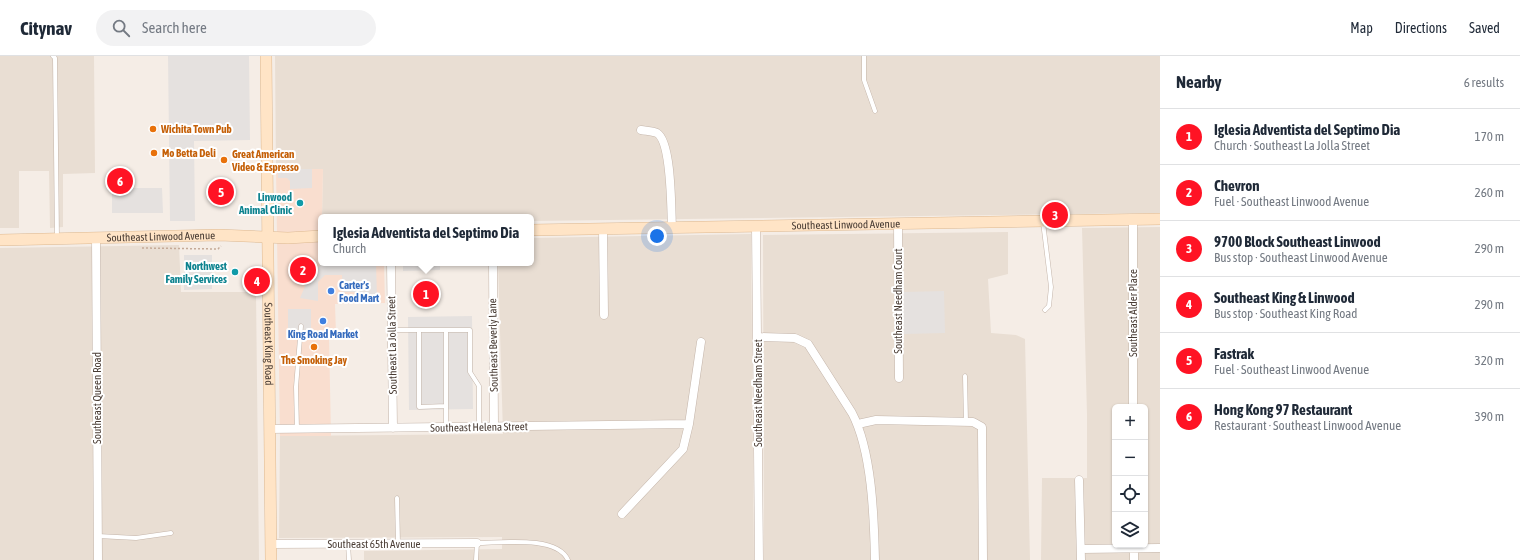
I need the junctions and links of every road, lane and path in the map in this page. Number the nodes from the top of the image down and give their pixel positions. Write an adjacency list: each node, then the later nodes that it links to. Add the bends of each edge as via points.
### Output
1 (53, 56): 17 (lane)
2 (266, 56): 14 (main road, Southeast King Road)
3 (864, 56): 4 (lane, via 864,80)
4 (875, 111)
5 (641, 130): 11 (street, via 657,133 664,146 670,179)
6 (1160, 219): 7 (main road, Southeast Linwood Avenue)
7 (1133, 220): 8 (main road, Southeast Linwood Avenue); 31 (street, Southeast Alder Place)
8 (1043, 221): 9 (main road, Southeast Linwood Avenue); 21 (lane, via 1051,287 1049,306)
9 (898, 223): 10 (main road, Southeast Linwood Avenue); 30 (street, Southeast Needham Court)
10 (756, 227): 11 (main road, Southeast Linwood Avenue); 27 (street, Southeast Needham Street)
11 (672, 228): 12 (main road, Southeast Linwood Avenue)
12 (603, 229): 13 (main road, Southeast Linwood Avenue); 22 (street)
13 (534, 230)
14 (267, 236): 15 (main road, Southeast Linwood Avenue); 16 (main road, Southeast Linwood Avenue); 41 (main road, Southeast King Road)
15 (318, 236)
16 (96, 237): 17 (main road, Southeast Linwood Avenue); 46 (street, Southeast Queen Road)
17 (57, 239): 18 (main road, Southeast Linwood Avenue)
18 (0, 240)
19 (391, 266): 24 (street, Southeast La Jolla Street)
20 (492, 266): 38 (street, Southeast Beverly Lane)
21 (1045, 310)
22 (604, 315)
23 (301, 326): 40 (lane, via 296,387)
24 (392, 330): 25 (lane); 39 (street, Southeast La Jolla Street)
25 (419, 330): 26 (lane); 32 (lane, via 420,407)
26 (446, 330): 32 (lane); 37 (lane, via 470,330 470,372 479,386)
27 (758, 337): 35 (street, via 795,338 808,344); 61 (street, Southeast Needham Street)
28 (701, 342): 34 (street)
29 (965, 376): 33 (lane)
30 (899, 378)
31 (1133, 404)
32 (446, 406): 36 (lane)
33 (966, 422): 35 (street, via 876,420); 63 (street, via 982,427)
34 (689, 424): 38 (street, Southeast Helena Street); 44 (street, via 683,449)
35 (858, 424): 62 (street, via 872,498)
36 (446, 427): 37 (street, Southeast Helena Street); 39 (street, Southeast Helena Street)
37 (479, 427): 38 (street, Southeast Helena Street)
38 (494, 427)
39 (393, 428): 40 (street, Southeast Helena Street)
40 (298, 429): 41 (street, Southeast Helena Street)
41 (270, 430): 48 (main road, Southeast King Road)
42 (1079, 480): 55 (street)
43 (397, 498): 49 (lane)
44 (622, 514)
45 (171, 533): 46 (lane, via 136,538)
46 (98, 536): 56 (street, Southeast Queen Road)
47 (348, 543): 48 (street, Southeast 65th Avenue); 49 (street, Southeast 65th Avenue); 58 (lane)
48 (271, 544): 57 (main road, Southeast King Road)
49 (398, 544): 50 (street, Southeast 65th Avenue)
50 (477, 544): 59 (lane); 60 (lane, via 545,544 559,548)
51 (1112, 548): 55 (street)
52 (1134, 548): 65 (street)
53 (1148, 548): 54 (street)
54 (1160, 548)
55 (1081, 549): 64 (street)
56 (98, 560)
57 (271, 560)
58 (349, 560)
59 (476, 560)
60 (568, 560)
61 (758, 560)
62 (875, 560)
63 (983, 560)
64 (1081, 560)
65 (1134, 560)

